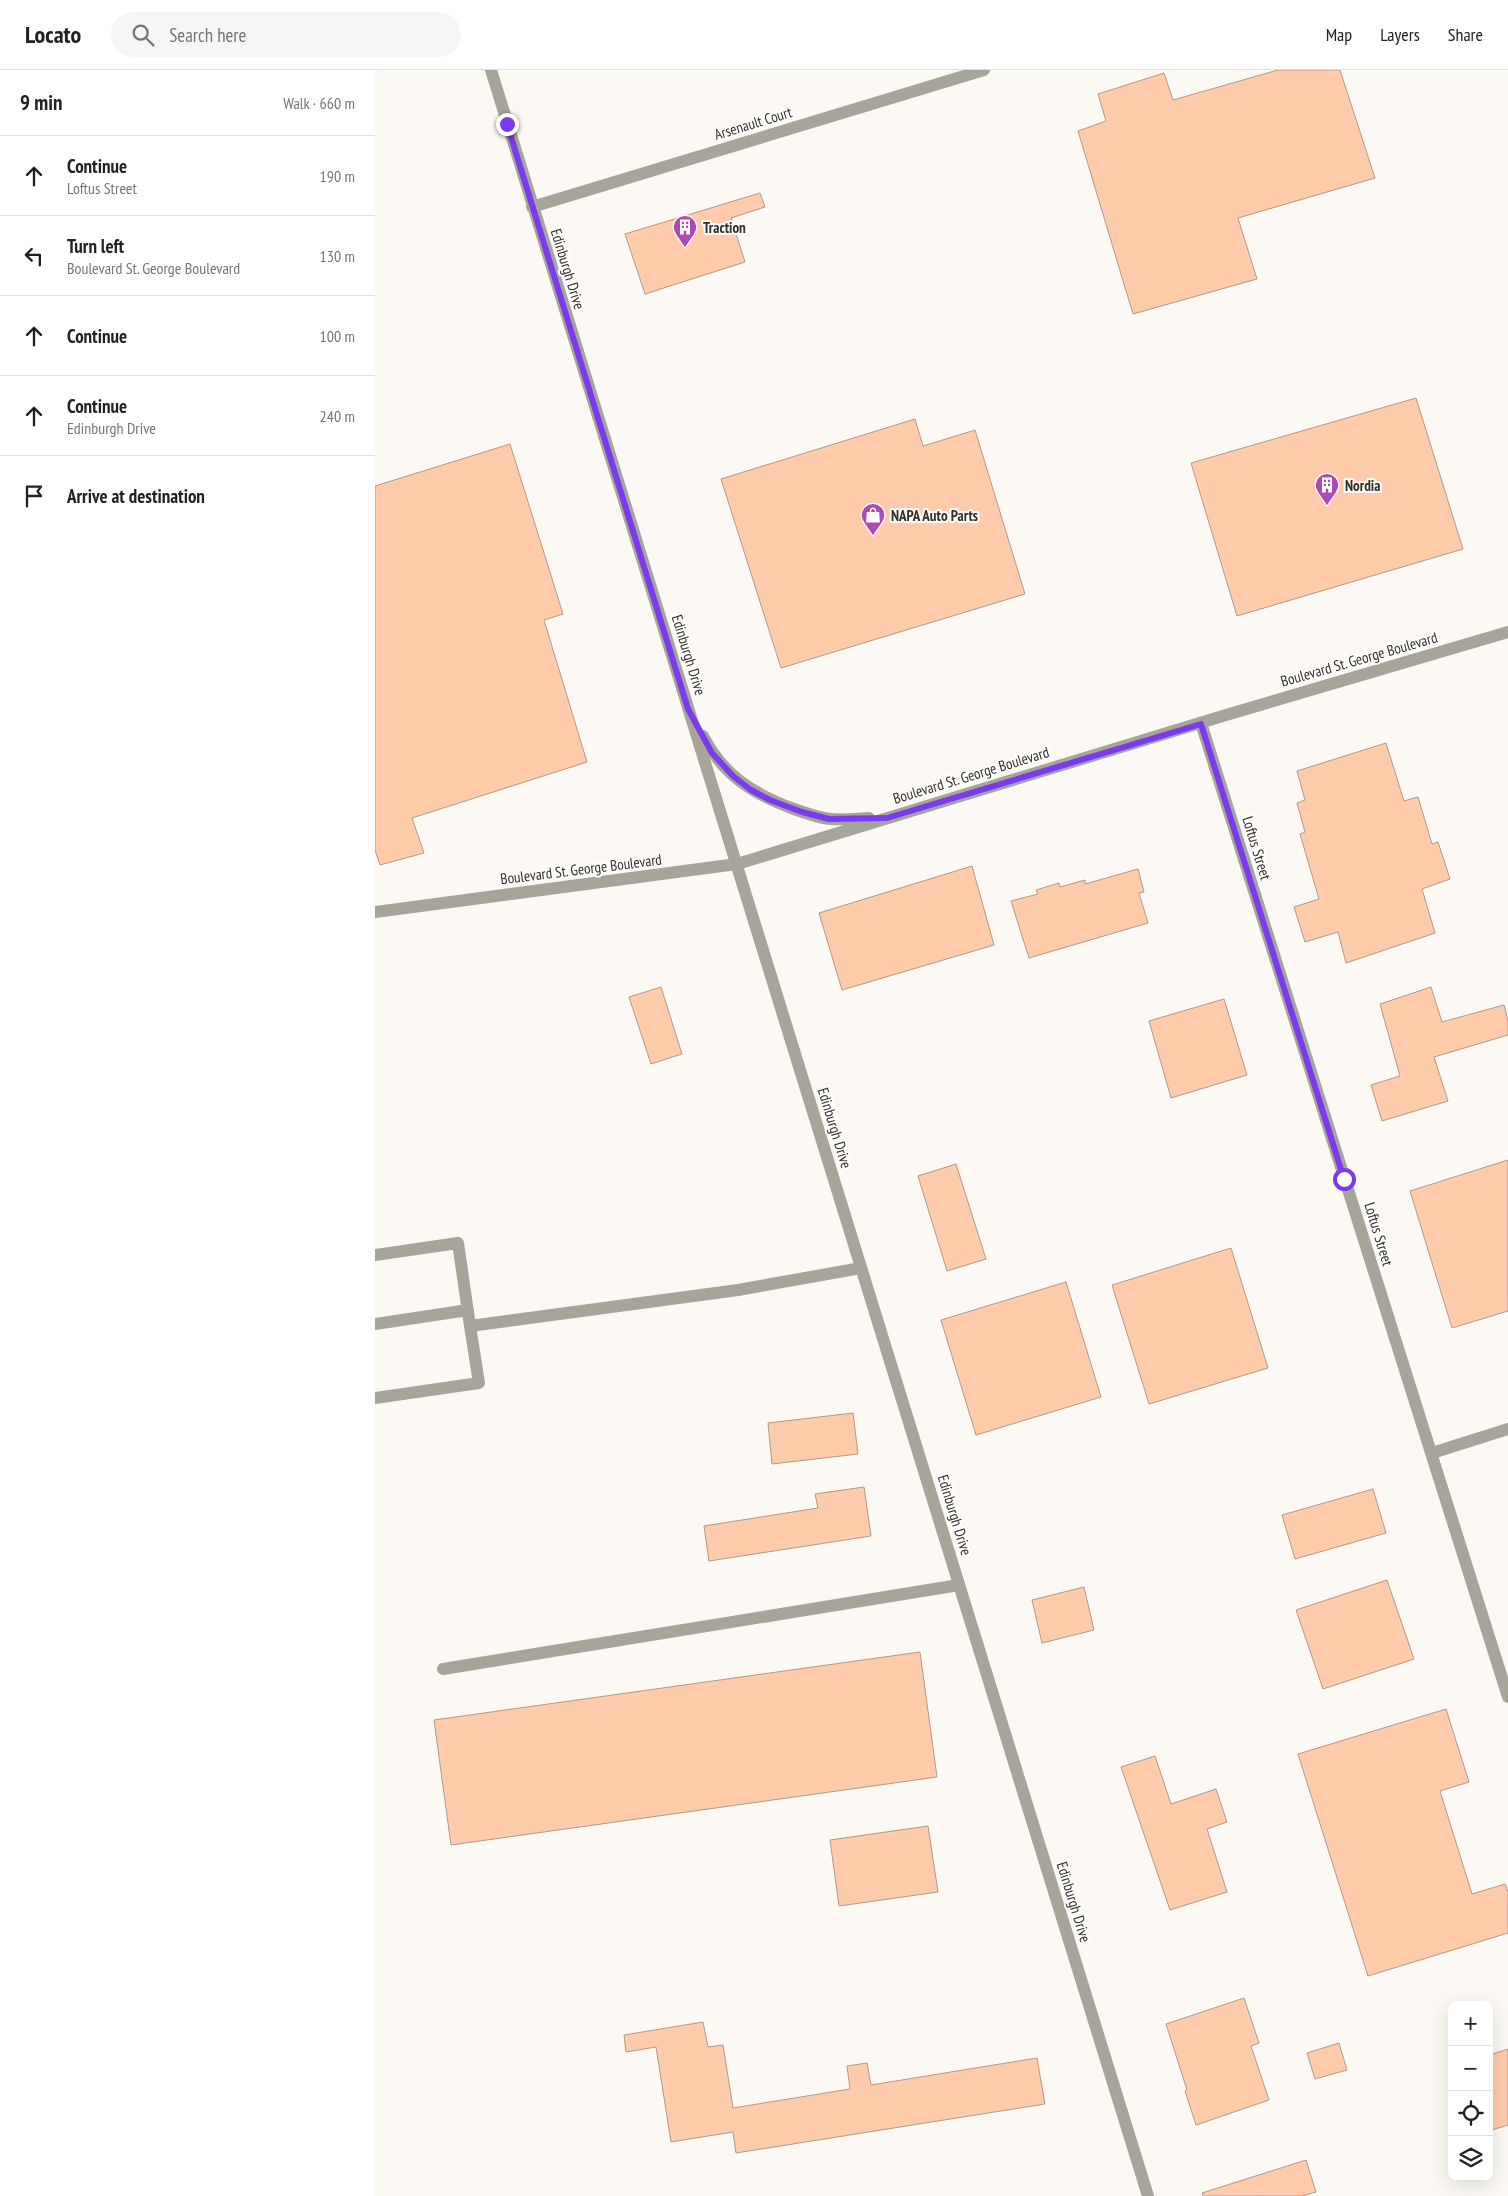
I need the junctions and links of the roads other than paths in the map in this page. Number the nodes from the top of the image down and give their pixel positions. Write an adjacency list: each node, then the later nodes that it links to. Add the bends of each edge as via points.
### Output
1 (491, 70): 3 (street, Edinburgh Drive)
2 (984, 70): 3 (street, Arsenault Court)
3 (532, 207): 5 (street, Edinburgh Drive)
4 (1508, 632): 6 (street, Boulevard St. George Boulevard)
5 (688, 709): 7 (street, via 712,753 751,790 778,803 829,819); 8 (street, Edinburgh Drive)
6 (1201, 724): 7 (street, Boulevard St. George Boulevard); 17 (street, Loftus Street)
7 (887, 818): 8 (street, Boulevard St. George Boulevard)
8 (737, 864): 9 (street, Boulevard St. George Boulevard); 11 (street, Edinburgh Drive)
9 (375, 912)
10 (375, 1255): 12 (street, via 458,1243)
11 (861, 1268): 14 (street, via 738,1290); 18 (street, Edinburgh Drive)
12 (468, 1310): 13 (street); 14 (street)
13 (375, 1324)
14 (470, 1326): 15 (street, via 479,1383)
15 (375, 1398)
16 (1508, 1429): 17 (street)
17 (1432, 1453): 20 (street, Loftus Street)
18 (959, 1585): 19 (street); 21 (street, Edinburgh Drive)
19 (443, 1669)
20 (1508, 1697)
21 (1148, 2196)

